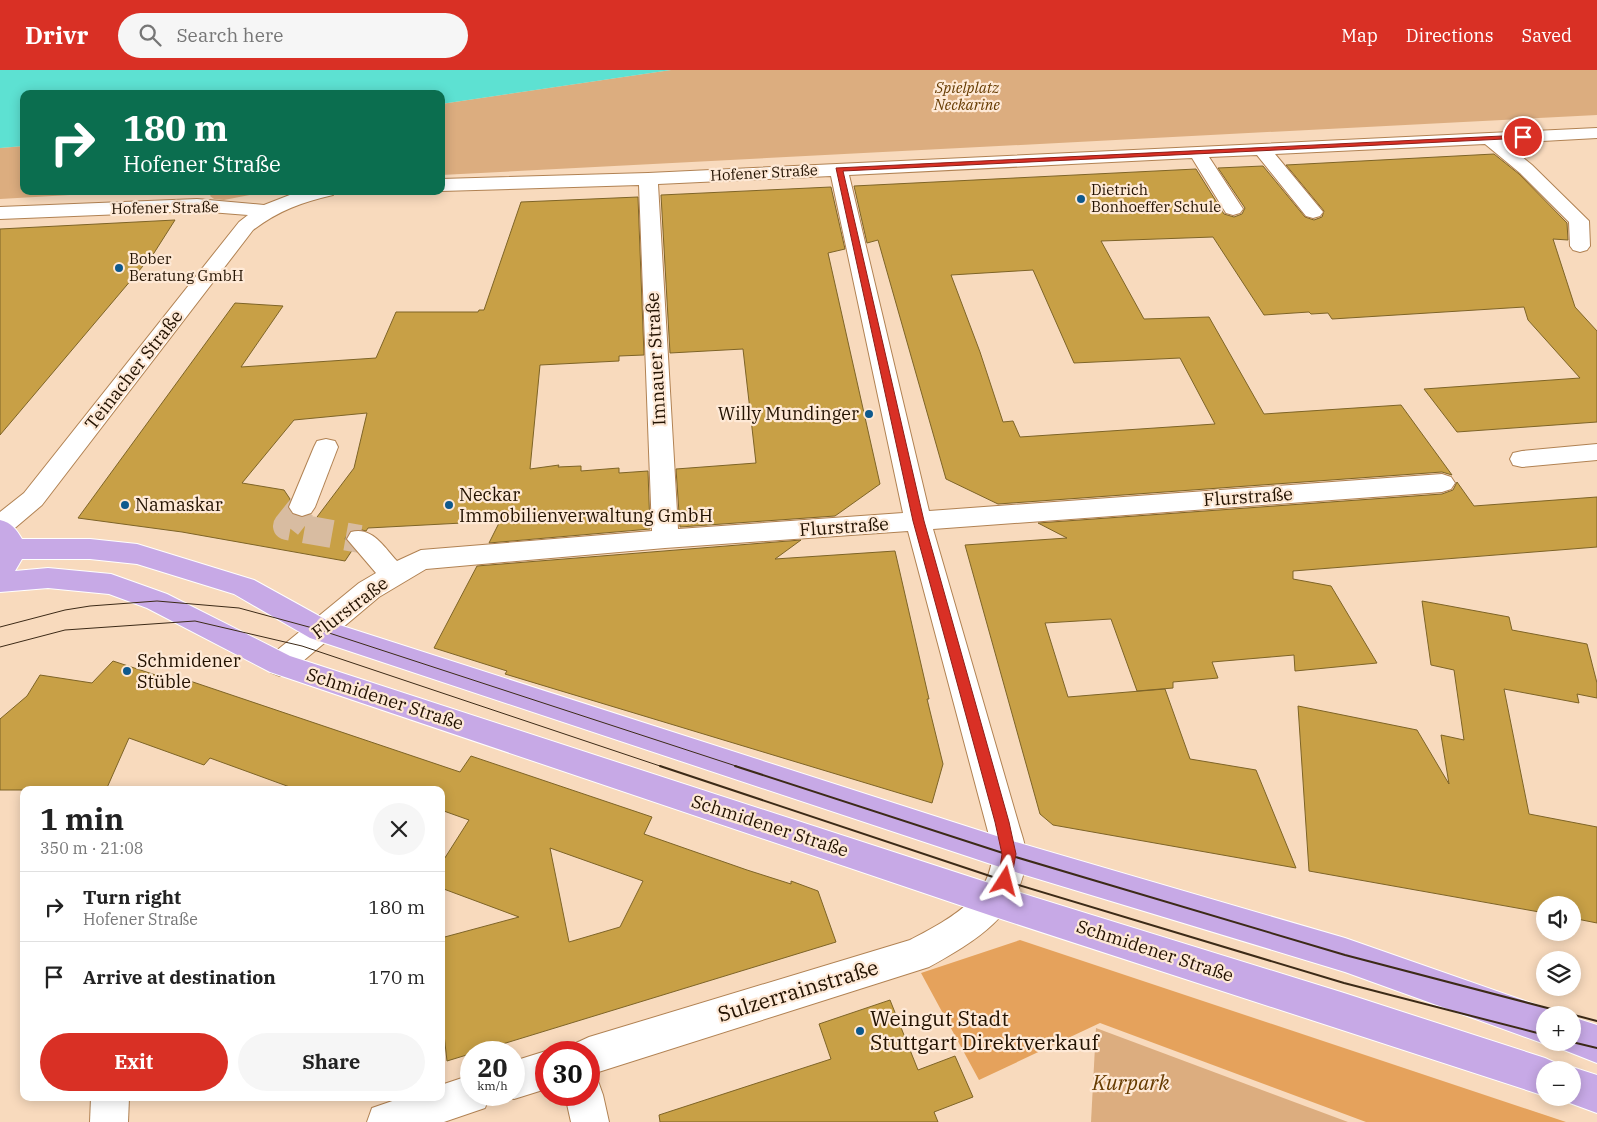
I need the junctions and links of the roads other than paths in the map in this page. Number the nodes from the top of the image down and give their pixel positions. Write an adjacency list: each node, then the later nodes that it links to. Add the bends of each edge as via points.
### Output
1 (1597, 133): 2 (street, Hofener Straße)
2 (1488, 138): 3 (street, Hofener Straße); 13 (street, via 1526,169 1578,221)
3 (1262, 149): 4 (street, Hofener Straße); 11 (street)
4 (1197, 152): 5 (street, Hofener Straße); 9 (street)
5 (839, 169): 6 (street, Hofener Straße); 19 (street)
6 (648, 178): 7 (street, Hofener Straße); 21 (street, Imnauer Straße)
7 (445, 186)
8 (304, 195): 10 (street)
9 (1233, 209)
10 (264, 211): 12 (street, Hofener Straße, via 197,205); 22 (street, Teinacher Straße, via 246,226 33,499)
11 (1314, 212)
12 (0, 213)
13 (1580, 246)
14 (326, 447): 18 (street)
15 (1597, 452): 16 (street)
16 (1522, 459)
17 (1442, 483): 19 (street, Flurstraße)
18 (302, 507)
19 (918, 521): 21 (street, Flurstraße); 27 (street)
20 (360, 539): 23 (street)
21 (664, 539): 23 (street, Flurstraße, via 421,560)
22 (3, 544): 25 (main road, via 137,554 244,587)
23 (394, 575): 25 (street, Flurstraße, via 369,590)
24 (0, 582): 26 (main road, Schmidener Straße, via 48,578 111,584 157,601)
25 (320, 630): 26 (street, Flurstraße); 27 (main road)
26 (280, 664): 28 (main road, Schmidener Straße)
27 (1009, 854): 28 (street, via 1005,881); 29 (main road, via 1345,955)
28 (995, 901): 32 (street, Sulzerrainstraße, via 966,928 917,955); 33 (main road, Schmidener Straße)
29 (1536, 1023)
30 (1581, 1038): 31 (main road)
31 (1597, 1044)
32 (600, 1053)
33 (1536, 1074)
34 (1581, 1089): 35 (main road)
35 (1597, 1094)
36 (110, 1101): 39 (street)
37 (586, 1106): 41 (street)
38 (450, 1107): 40 (street)
39 (109, 1122)
40 (386, 1122)
41 (590, 1122)

